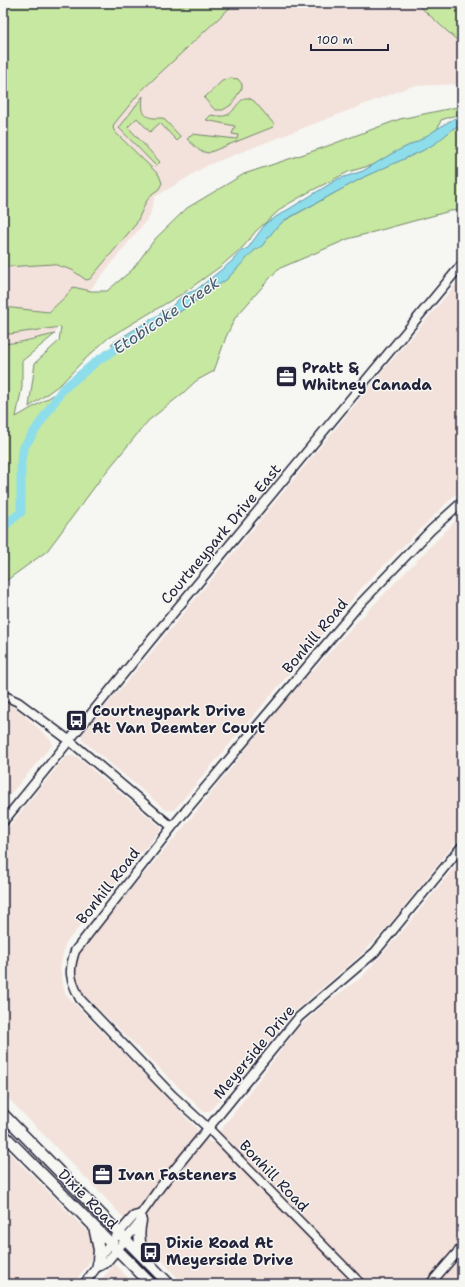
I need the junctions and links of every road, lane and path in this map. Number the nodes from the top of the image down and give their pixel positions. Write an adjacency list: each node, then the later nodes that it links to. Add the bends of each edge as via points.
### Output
1 (462, 264): 4 (street, Courtneypark Drive East)
2 (462, 502): 6 (street, Bonhill Road, via 431,530 359,605)
3 (3, 695): 4 (street, via 18,702)
4 (70, 741): 5 (street, Courtneypark Drive East); 6 (street)
5 (3, 822)
6 (172, 827): 9 (street, Bonhill Road, via 75,951 71,975 80,999 170,1093)
7 (462, 846): 9 (street, Meyerside Drive, via 375,952 299,1017)
8 (3, 1114): 13 (main road, Dixie Road)
9 (208, 1128): 11 (street, Meyerside Drive); 21 (street, Bonhill Road)
10 (3, 1134): 12 (main road, Dixie Road)
11 (141, 1218): 13 (street, Meyerside Drive); 16 (main road, via 138,1236)
12 (93, 1226): 14 (main road, Dixie Road); 17 (main road, via 99,1250)
13 (123, 1236): 14 (street, Meyerside Drive); 16 (main road, Dixie Road)
14 (115, 1247): 17 (street, Meyerside Drive); 19 (main road, Dixie Road)
15 (462, 1247): 22 (street)
16 (144, 1258): 20 (main road, Dixie Road)
17 (97, 1264): 18 (street, Meyerside Drive)
18 (84, 1284)
19 (151, 1284)
20 (170, 1284)
21 (360, 1284)
22 (430, 1284)

